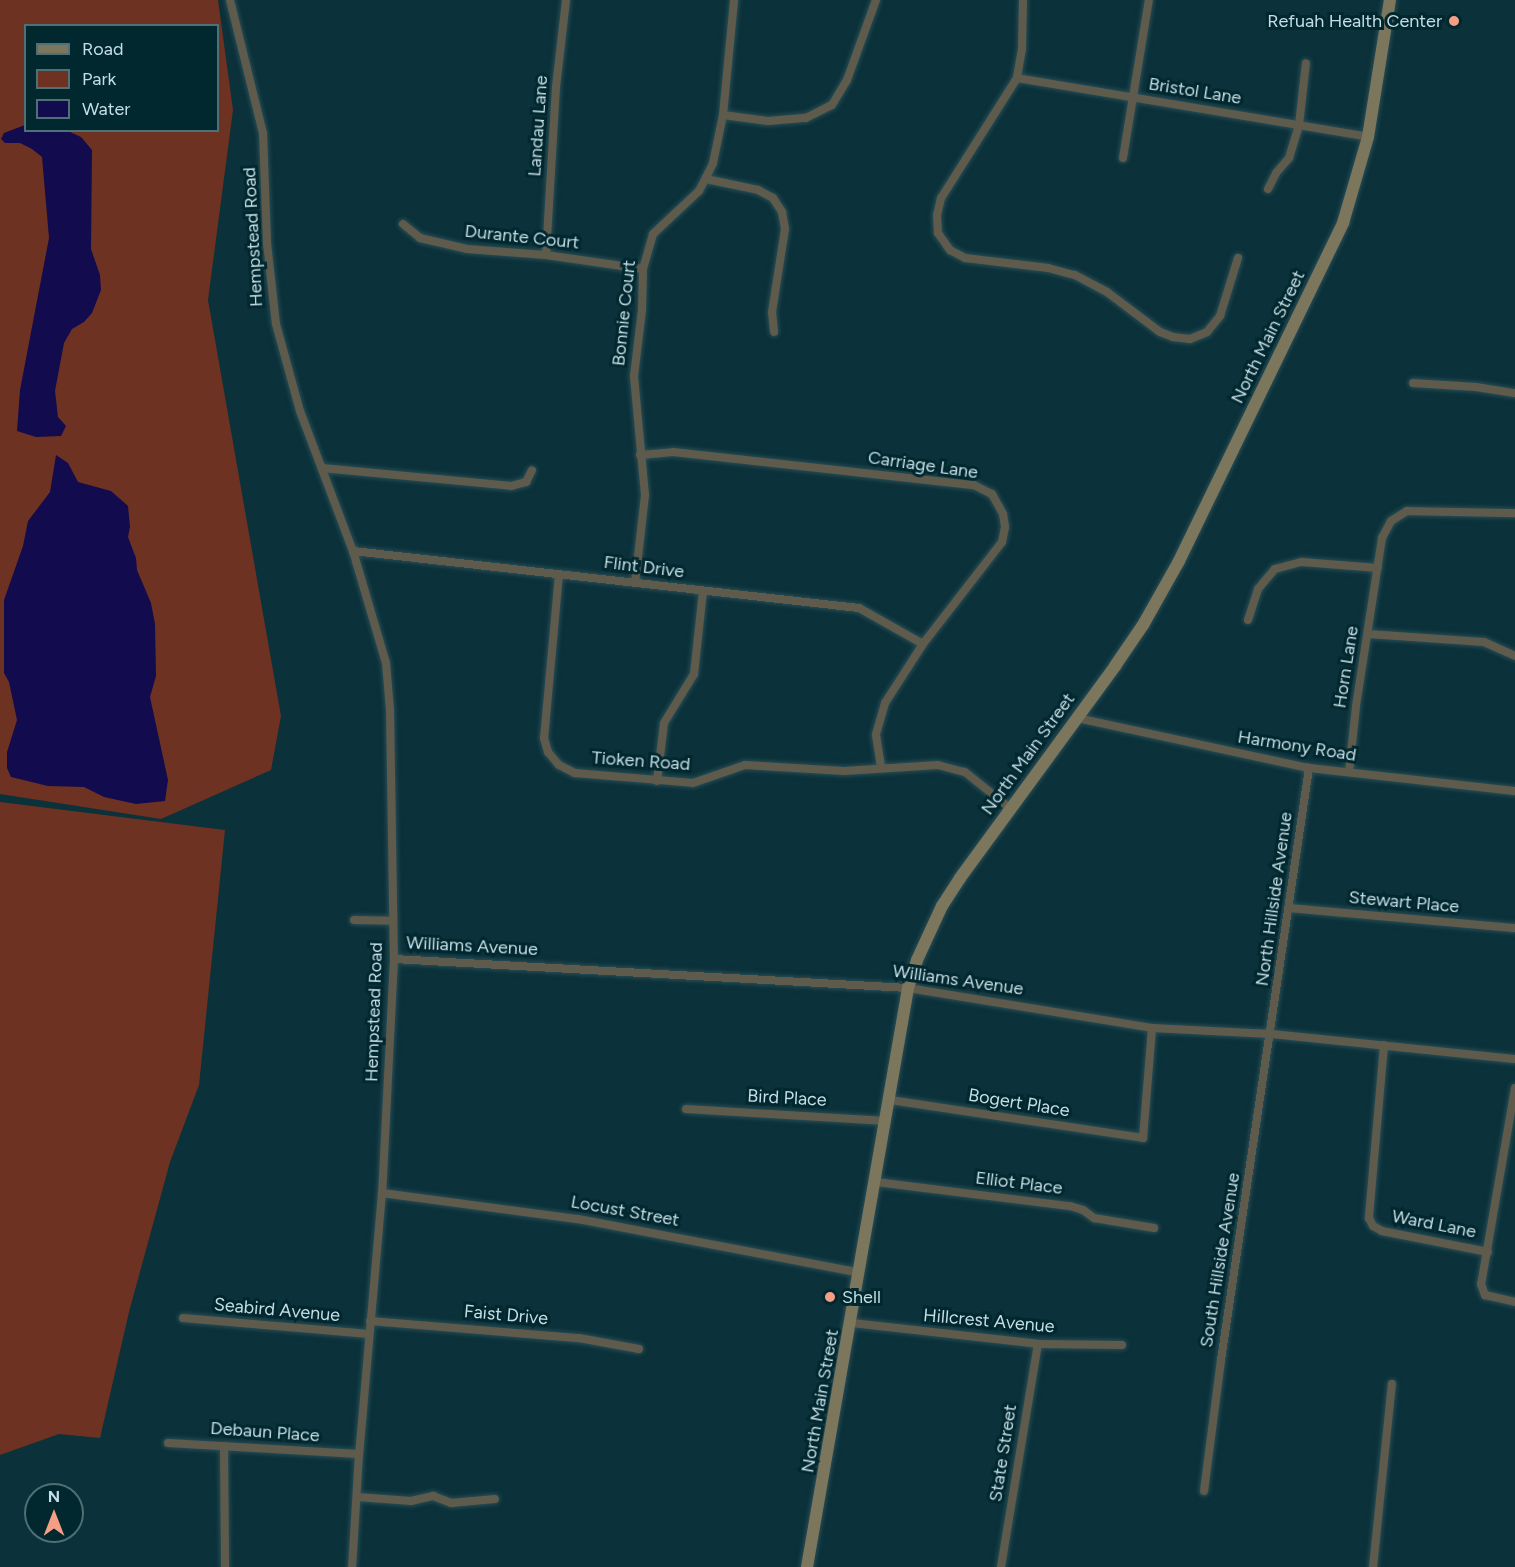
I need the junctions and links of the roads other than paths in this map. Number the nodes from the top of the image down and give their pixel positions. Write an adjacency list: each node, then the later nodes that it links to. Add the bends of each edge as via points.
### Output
1 (230, 0): 25 (street, Hempstead Road, via 264,133 267,243 276,324 300,411)
2 (566, 0): 18 (street, Landau Lane, via 556,87)
3 (734, 0): 11 (street, Bonnie Court)
4 (876, 0): 11 (street, via 847,80 832,105 806,118 768,121)
5 (1023, 0): 9 (street)
6 (1149, 0): 10 (street)
7 (1390, 0): 13 (main road, North Main Street)
8 (1306, 63): 12 (street)
9 (1017, 78): 10 (street, Bristol Lane); 19 (street, via 941,198 938,233 950,250 965,258 1075,275 1107,292 1161,332 1190,339 1207,332 1220,316)
10 (1134, 98): 12 (street, Bristol Lane); 14 (street)
11 (723, 115): 15 (street, Bonnie Court)
12 (1299, 125): 13 (street, Bristol Lane); 16 (street, via 1289,158)
13 (1368, 137): 37 (main road, North Main Street, via 1343,223 1179,561 1143,625)
14 (1123, 158)
15 (706, 178): 20 (street, Bonnie Court, via 699,191 653,234); 21 (street, via 758,190 773,198 782,212 785,229 772,312)
16 (1268, 189)
17 (403, 224): 18 (street, Durante Court, via 420,238 467,249)
18 (546, 255): 20 (street, Durante Court)
19 (1238, 258)
20 (643, 269): 24 (street, Bonnie Court, via 634,376)
21 (774, 332)
22 (1413, 383): 23 (street)
23 (1515, 393)
24 (640, 455): 31 (street, Bonnie Court, via 645,495); 35 (street, Carriage Lane, via 673,452 974,485 992,495 1003,514 1002,542)
25 (322, 468): 26 (street, via 510,486 526,483); 28 (street, Hempstead Road)
26 (532, 471)
27 (1515, 513): 29 (street, Horn Lane, via 1407,511 1391,521 1382,538)
28 (353, 551): 30 (street, Flint Drive); 46 (street, Hempstead Road, via 386,663)
29 (1378, 568): 33 (street, via 1302,562 1275,569 1258,589); 34 (street, Horn Lane)
30 (559, 574): 31 (street, Flint Drive); 41 (street, Tioken Road, via 544,738 548,752 559,765 575,773)
31 (635, 583): 32 (street, Flint Drive)
32 (703, 591): 35 (street, Flint Drive, via 859,608); 41 (street, via 694,674 664,723)
33 (1248, 620)
34 (1368, 634): 36 (street, via 1484,642); 40 (street, Horn Lane)
35 (923, 644): 38 (street, Carriage Lane, via 885,703 876,735)
36 (1515, 656)
37 (1077, 718): 39 (street, Harmony Road); 43 (main road, North Main Street)
38 (881, 768): 41 (street, Tioken Road, via 844,771 745,765 693,783); 43 (street, Tioken Road, via 938,765 965,772)
39 (1309, 768): 40 (street, Harmony Road); 44 (street, North Hillside Avenue)
40 (1350, 772): 42 (street, Harmony Road)
41 (657, 782)
42 (1515, 791)
43 (1010, 808): 49 (main road, North Main Street, via 942,906)
44 (1290, 908): 47 (street, Stewart Place); 51 (street, North Hillside Avenue)
45 (354, 920): 46 (street)
46 (393, 921): 48 (street, Hempstead Road)
47 (1515, 928)
48 (394, 959): 49 (street, Williams Avenue); 59 (street, Hempstead Road)
49 (908, 988): 50 (street, Williams Avenue); 55 (main road, North Main Street)
50 (1152, 1028): 51 (street, Williams Avenue); 55 (street, Bogert Place, via 1143,1138)
51 (1271, 1034): 52 (street, Williams Avenue); 75 (street, South Hillside Avenue)
52 (1384, 1045): 53 (street, Williams Avenue); 61 (street, Ward Lane, via 1369,1218 1372,1226)
53 (1515, 1059)
54 (1515, 1088): 61 (street)
55 (891, 1100): 57 (main road, North Main Street)
56 (686, 1108): 57 (street, Bird Place)
57 (886, 1121): 58 (main road, North Main Street)
58 (876, 1182): 60 (street, Elliot Place, via 1070,1206 1094,1218); 62 (main road, North Main Street)
59 (382, 1193): 62 (street, Locust Street, via 578,1219); 65 (street, Hempstead Road)
60 (1154, 1228)
61 (1488, 1251): 63 (street, Ward Lane, via 1481,1284 1485,1295)
62 (860, 1273): 66 (main road, North Main Street)
63 (1515, 1302)
64 (183, 1318): 67 (street, Seabird Avenue)
65 (370, 1321): 67 (street, Hempstead Road); 70 (street, Faist Drive, via 579,1338)
66 (852, 1323): 68 (street, Hillcrest Avenue); 80 (main road, North Main Street)
67 (369, 1334): 74 (street, Hempstead Road)
68 (1038, 1344): 69 (street, Hillcrest Avenue); 81 (street, State Street)
69 (1122, 1345)
70 (639, 1349)
71 (1392, 1384): 82 (street)
72 (168, 1443): 73 (street, Debaun Place)
73 (224, 1446): 74 (street, Debaun Place); 78 (street)
74 (359, 1454): 76 (street, Hempstead Road)
75 (1204, 1491)
76 (357, 1497): 77 (street, via 411,1501 433,1496 451,1503); 79 (street, Hempstead Road)
77 (495, 1499)
78 (225, 1567)
79 (352, 1567)
80 (807, 1567)
81 (1001, 1567)
82 (1373, 1567)

